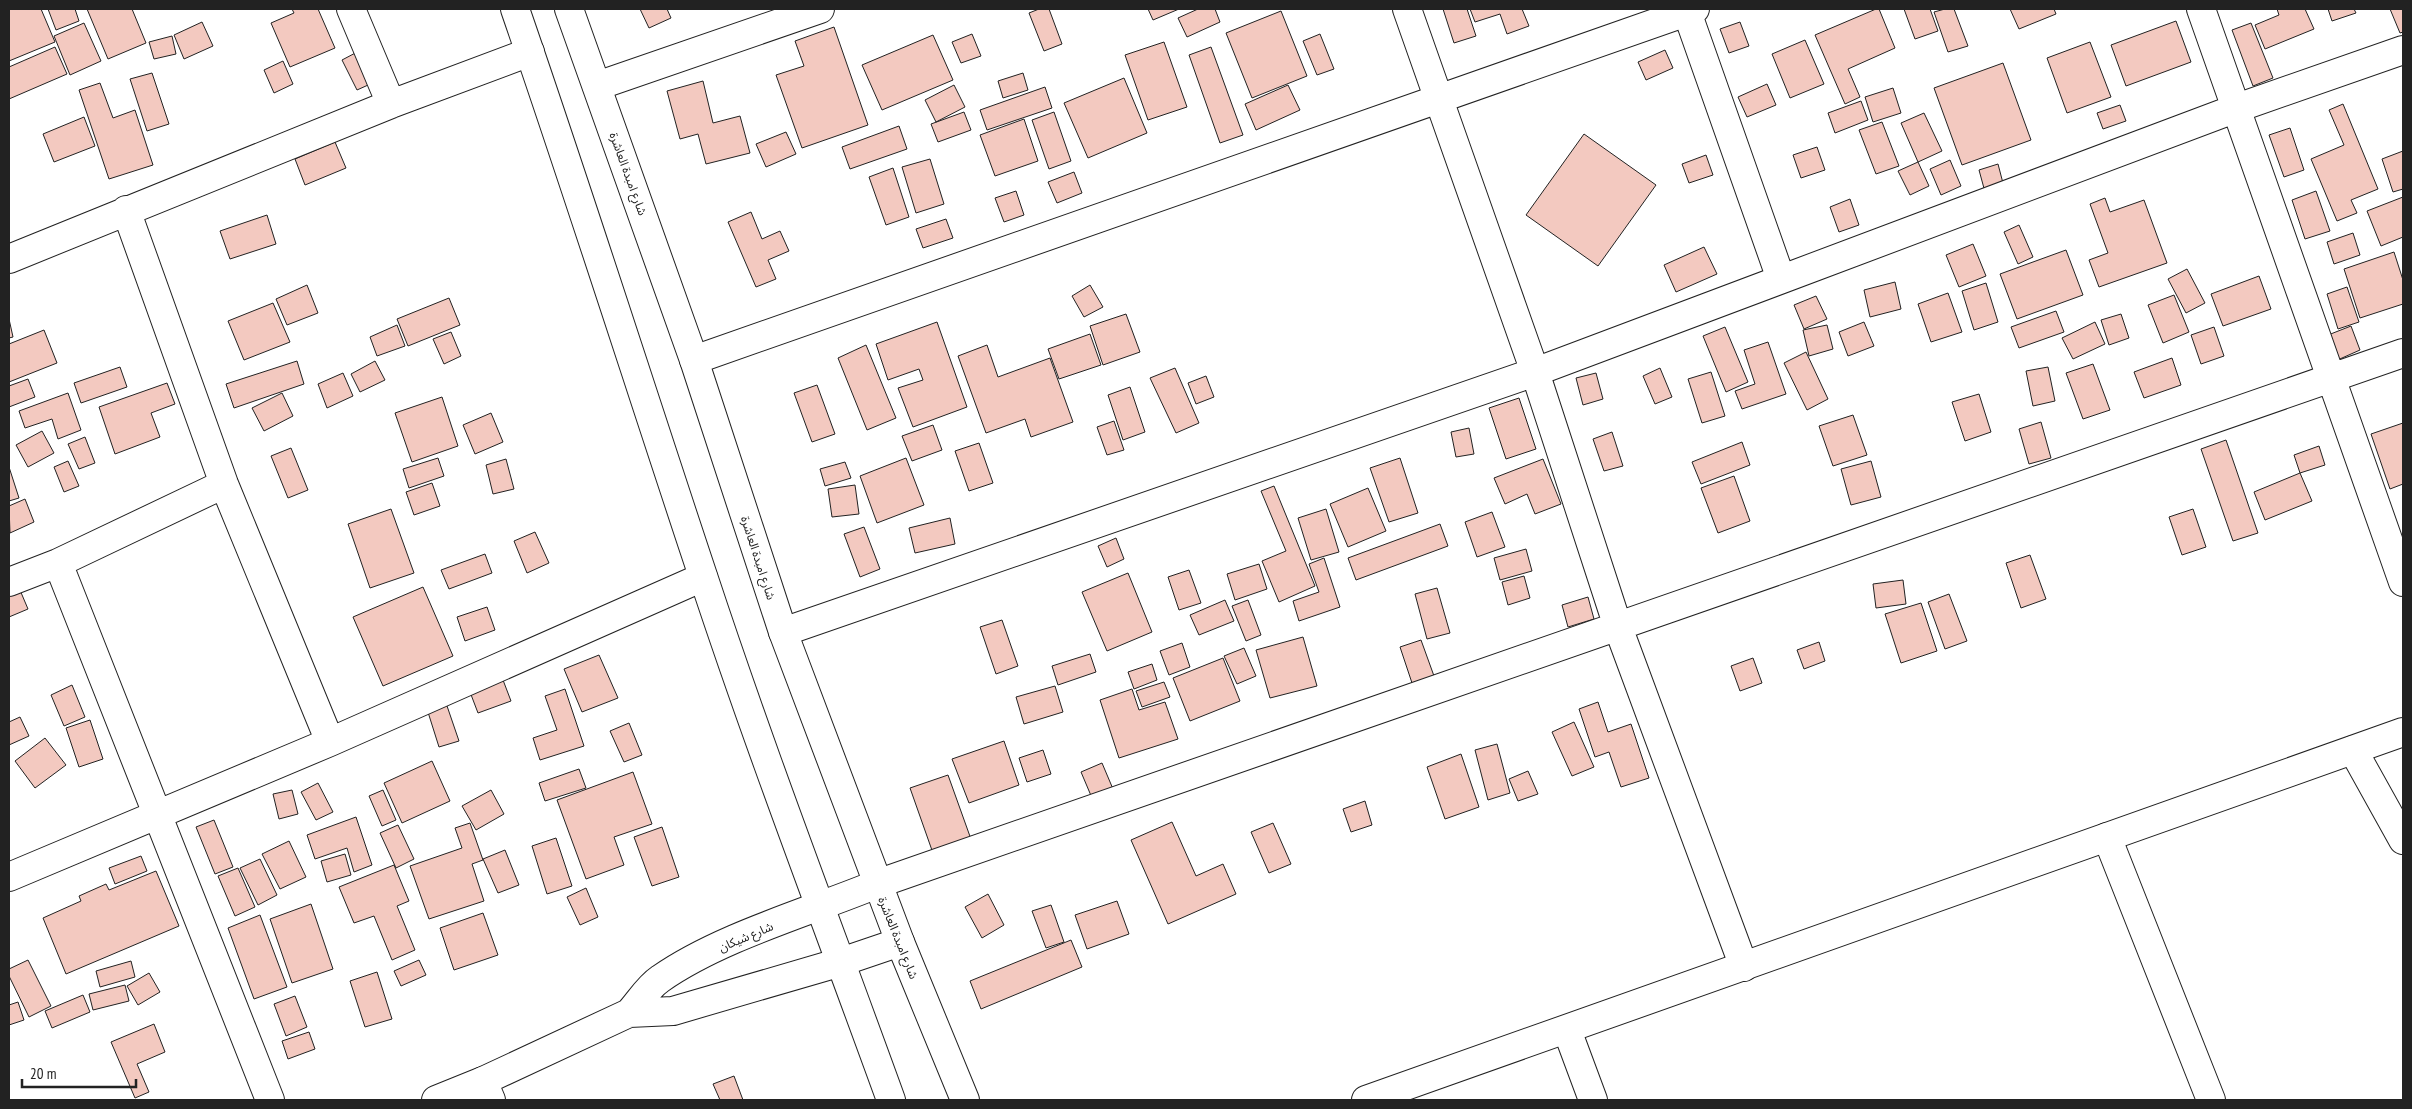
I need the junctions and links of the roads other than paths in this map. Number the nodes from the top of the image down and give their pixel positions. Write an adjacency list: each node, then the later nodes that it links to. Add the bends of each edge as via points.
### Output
1 (351, 9): 12 (street)
2 (515, 9): 9 (street)
3 (569, 9): 10 (street, شارع امبدة العاشرة)
4 (820, 9): 10 (street)
5 (1407, 9): 11 (street)
6 (2201, 9): 13 (street)
7 (1691, 10): 11 (street); 16 (street)
8 (2403, 50): 13 (street)
9 (530, 52): 12 (street); 23 (street)
10 (596, 86): 18 (street, شارع امبدة العاشرة)
11 (1439, 99): 18 (street); 19 (street)
12 (391, 104): 14 (street)
13 (2237, 108): 16 (street); 20 (street)
14 (126, 210): 15 (street); 21 (street)
15 (9, 258)
16 (1781, 279): 19 (street)
17 (2403, 353): 20 (street, شارع شيكان)
18 (694, 360): 27 (street, شارع امبدة العاشرة)
19 (1535, 372): 26 (street); 27 (street)
20 (2332, 378): 25 (street); 26 (street, شارع شيكان)
21 (224, 484): 22 (street); 29 (street)
22 (58, 563): 24 (street); 31 (street)
23 (703, 577): 29 (street); 36 (street)
24 (9, 582)
25 (2403, 582)
26 (1618, 627): 35 (street, شارع شيكان); 39 (street)
27 (783, 632): 35 (street, شارع امبدة العاشرة)
28 (2403, 732): 30 (street)
29 (330, 742): 31 (street)
30 (2353, 750): 32 (street); 33 (street)
31 (157, 816): 34 (street); 43 (street)
32 (2107, 837): 39 (street); 49 (street)
33 (2403, 840)
34 (9, 877)
35 (877, 884): 36 (street, شارع شيكان); 37 (street, شارع امبدة العاشرة)
36 (819, 908): 38 (street); 40 (street, شارع شيكان, via 758,930 706,954 659,980)
37 (900, 942): 38 (street, شارع شيكان); 46 (street, شارع امبدة العاشرة)
38 (841, 962): 40 (street, شارع شيكان, via 673,1011); 45 (street)
39 (1744, 967): 41 (street)
40 (629, 1013): 42 (street, شارع شيكان)
41 (1567, 1030): 47 (street); 48 (street)
42 (487, 1091): 44 (street, شارع شيكان)
43 (270, 1100)
44 (436, 1100)
45 (891, 1100)
46 (965, 1100)
47 (1366, 1100)
48 (1593, 1100)
49 (2211, 1100)

